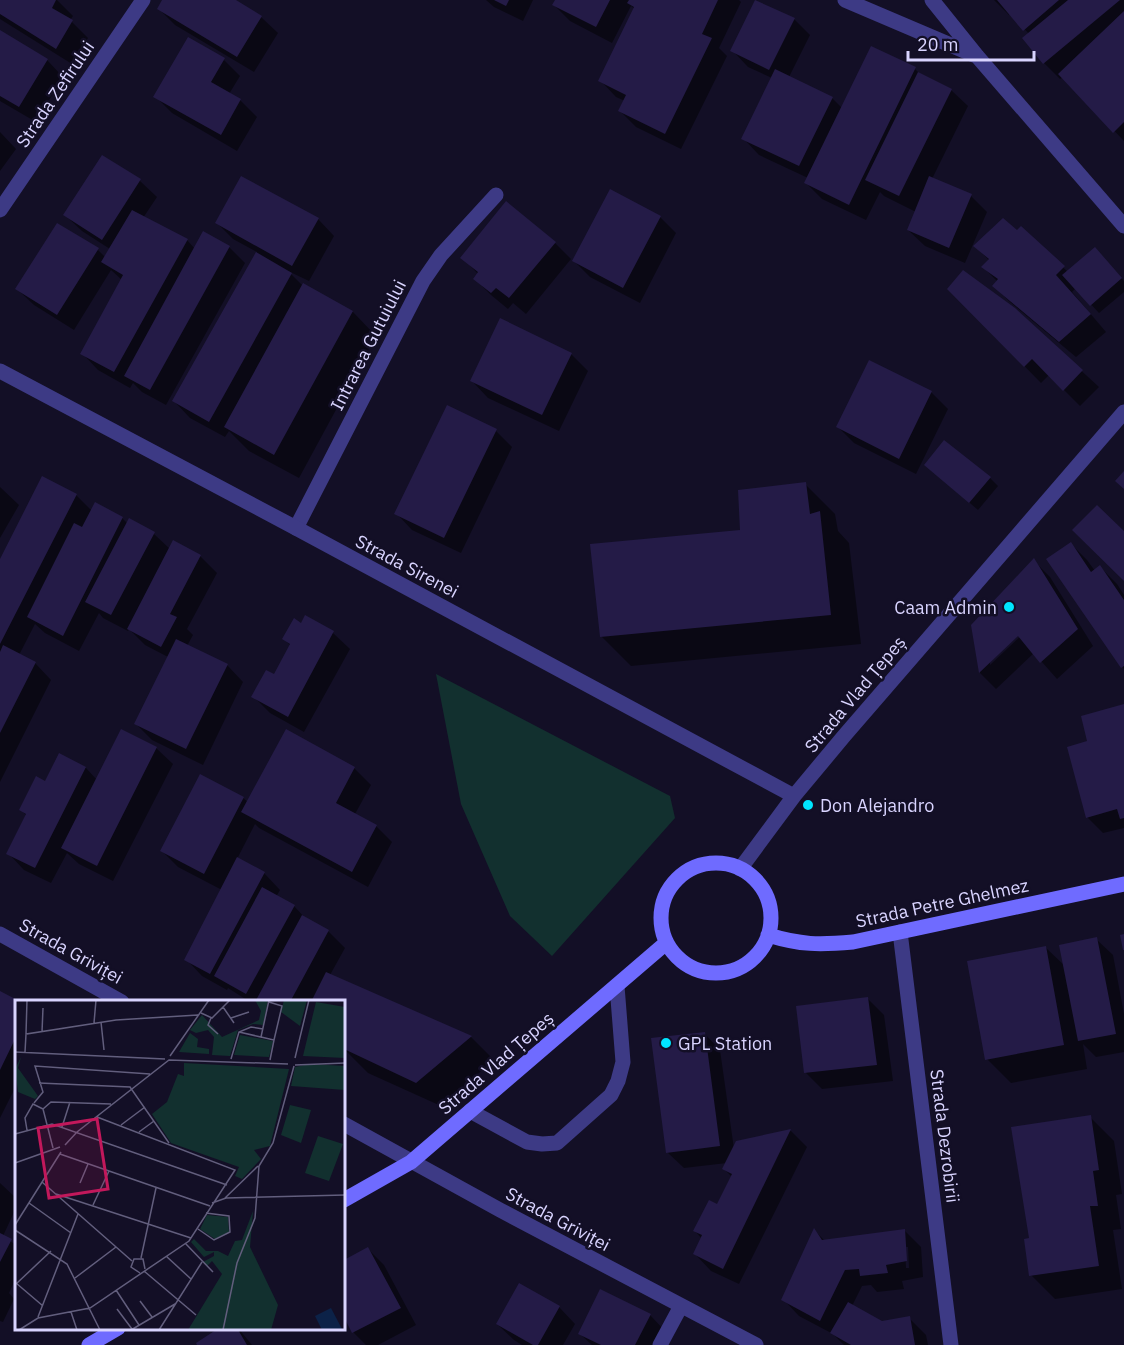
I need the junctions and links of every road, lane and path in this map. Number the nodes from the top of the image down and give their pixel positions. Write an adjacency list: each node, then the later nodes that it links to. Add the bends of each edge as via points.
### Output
1 (143, 0): 6 (street, Strada Zefirului)
2 (844, 0): 4 (street)
3 (932, 0): 4 (street)
4 (977, 56): 7 (street)
5 (496, 195): 10 (street, Intrarea Gutuiului, via 441,255 423,281)
6 (0, 210)
7 (1124, 226)
8 (0, 371): 10 (street, Strada Sirenei)
9 (1124, 412): 11 (street, Strada Vlad Țepeș)
10 (296, 528): 11 (street, Strada Sirenei)
11 (794, 796): 12 (street, Strada Vlad Țepeș)
12 (740, 869): 16 (main road, via 752,877 766,896 771,922); 17 (main road, via 705,864 684,873 673,884 662,907)
13 (1124, 884): 14 (main road, Strada Petre Ghelmez)
14 (900, 932): 16 (main road, Strada Petre Ghelmez, via 819,945); 29 (street, Strada Dezrobirii)
15 (0, 934): 19 (street, Strada Griviței)
16 (768, 935): 17 (main road, via 755,957 720,973 690,966)
17 (666, 944): 18 (main road, Strada Vlad Țepeș)
18 (616, 986): 20 (main road, Strada Vlad Țepeș); 20 (street, via 623,1062 618,1081 611,1095 557,1143 527,1142)
19 (118, 1000)
20 (470, 1111): 22 (main road, Strada Vlad Țepeș)
21 (345, 1125): 22 (street, Strada Griviței)
22 (411, 1162): 23 (main road, Strada Vlad Țepeș); 24 (street, Strada Griviței)
23 (345, 1199)
24 (681, 1306): 27 (street); 28 (street, Strada Griviței)
25 (116, 1330): 26 (main road)
26 (89, 1345)
27 (660, 1345)
28 (756, 1345)
29 (951, 1345)

